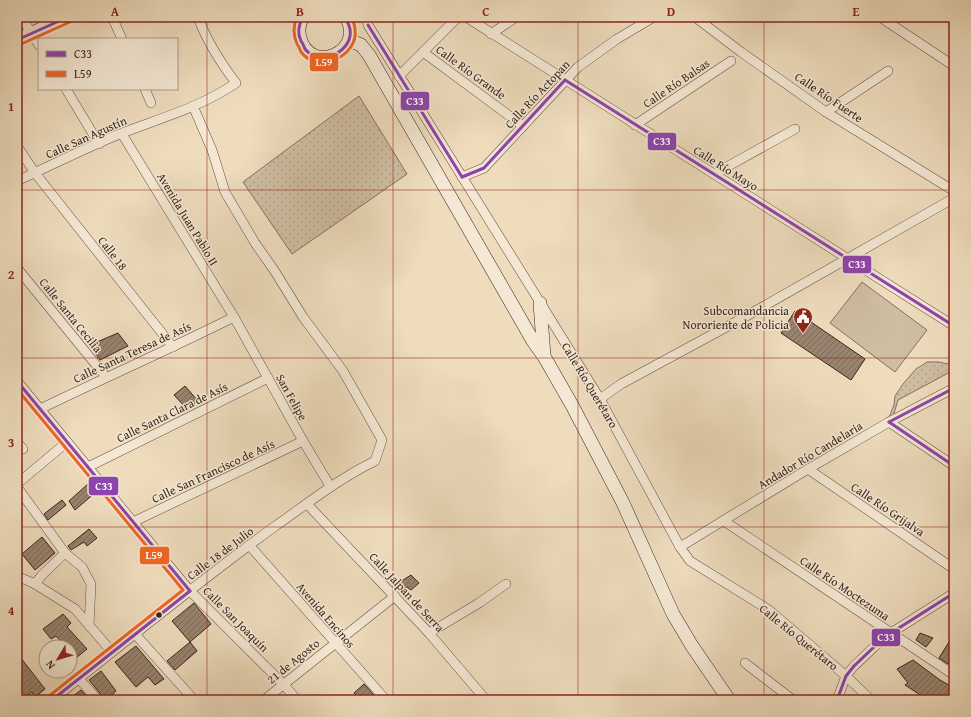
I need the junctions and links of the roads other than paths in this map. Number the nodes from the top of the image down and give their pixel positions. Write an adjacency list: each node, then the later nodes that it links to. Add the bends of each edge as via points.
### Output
1 (21, 17): 14 (street)
2 (112, 17): 16 (street)
3 (198, 17): 29 (street, Calle San Agustín, via 204,34 236,83 220,94)
4 (303, 17): 18 (main road, via 299,35 310,54 317,57 332,57 340,53)
5 (458, 17): 20 (street)
6 (466, 17): 15 (street, Calle Río Mayo)
7 (516, 17): 15 (street)
8 (654, 17): 25 (street, Calle Río Actopan, via 617,39 578,67)
9 (695, 17): 30 (street, Calle Río Fuerte)
10 (880, 17): 22 (street)
11 (65, 18): 14 (main road)
12 (348, 21): 13 (street); 18 (main road)
13 (367, 21): 24 (street, Calle Río Querétaro)
14 (32, 33): 17 (main road); 19 (street)
15 (491, 34): 25 (street, Calle Río Mayo)
16 (122, 38)
17 (17, 40)
18 (349, 40): 49 (main road, Calle Río Querétaro, via 361,44 369,55)
19 (38, 44)
20 (424, 52): 24 (street); 32 (street, Calle Río Grande)
21 (731, 61): 31 (street, Calle Río Balsas)
22 (954, 66)
23 (888, 71): 30 (street)
24 (399, 76): 39 (street, Calle Río Querétaro)
25 (565, 80): 31 (street, Calle Río Mayo); 32 (street, Calle Río Actopan)
26 (67, 90): 35 (street)
27 (145, 90): 28 (street)
28 (151, 103)
29 (193, 106): 34 (street, Calle San Agustín); 63 (street, Calle 18 de Julio, via 212,150 225,192 303,317 343,371 382,440 375,461)
30 (826, 112): 41 (street, Calle Río Fuerte)
31 (635, 125): 38 (street, Calle Río Mayo)
32 (523, 126): 39 (street, Calle Río Actopan, via 484,168)
33 (795, 129): 38 (street)
34 (122, 134): 35 (street, Calle San Agustín); 46 (street, Avenida Juan Pablo II)
35 (99, 144): 37 (street, Calle San Agustín)
36 (17, 146): 37 (street, Calle 18)
37 (35, 173): 40 (street, Calle San Agustín); 48 (street, Calle 18)
38 (714, 174): 43 (street, Calle Río Mayo)
39 (462, 177): 45 (street, Calle Río Querétaro)
40 (17, 181)
41 (954, 191)
42 (954, 198): 43 (street)
43 (848, 259): 47 (street, Calle Río Mayo); 54 (street, via 621,384)
44 (17, 268): 50 (street, Calle Santa Cecilia)
45 (540, 304): 49 (main road); 54 (street, Calle Río Querétaro)
46 (234, 317): 48 (street, Calle Santa Teresa de Asís); 51 (street, San Felipe)
47 (954, 326)
48 (173, 347): 50 (street, Calle Santa Teresa de Asís)
49 (545, 358): 95 (main road, Calle Río Querétaro, via 623,503 673,614)
50 (106, 377): 55 (street, Calle Santa Teresa de Asís)
51 (268, 378): 57 (street, San Felipe); 60 (street, Calle Santa Clara de Asís)
52 (17, 381): 55 (street, Calle San Joaquín)
53 (954, 388): 56 (street, Andador Río Candelaria)
54 (600, 399): 68 (street, Calle Río Querétaro)
55 (40, 409): 58 (street, Calle San Joaquín)
56 (889, 422): 59 (street); 61 (street, Andador Río Candelaria)
57 (303, 441): 63 (street, San Felipe); 65 (street, Calle San Francisco de Asís)
58 (67, 442): 60 (street, Calle San Joaquín); 62 (street)
59 (954, 466)
60 (88, 467): 65 (street, Calle San Joaquín)
61 (808, 469): 66 (street, Andador Río Candelaria); 70 (street, Calle Río Grijalva)
62 (17, 486): 69 (street)
63 (330, 486): 64 (street, Calle 18 de Julio)
64 (307, 504): 67 (street, Calle 18 de Julio); 76 (street, Calle Jalpan de Serra)
65 (133, 522): 74 (street, Calle San Joaquín)
66 (724, 522): 68 (street, Andador Río Candelaria); 79 (street, Calle Río Moctezuma)
67 (249, 545): 74 (street, Calle 18 de Julio); 81 (street, Avenida Encinos)
68 (680, 547): 85 (street, Calle Río Querétaro, via 690,561 769,610)
69 (65, 553): 72 (street); 77 (street, via 82,567 91,584)
70 (954, 569)
71 (17, 576): 72 (street)
72 (35, 584): 77 (street, via 75,609)
73 (506, 584): 78 (street)
74 (190, 591): 80 (street, Calle 18 de Julio); 87 (street, Calle San Joaquín)
75 (954, 593): 79 (street)
76 (395, 596): 78 (street, Calle Jalpan de Serra); 81 (street, 21 de Agosto)
77 (89, 626): 82 (street)
78 (429, 633): 94 (street, Calle Jalpan de Serra)
79 (891, 633): 84 (street, Calle Río Moctezuma); 85 (street)
80 (135, 634): 82 (street, Calle 18 de Julio); 91 (street)
81 (334, 643): 87 (street, 21 de Agosto); 88 (street, Avenida Encinos)
82 (112, 652): 86 (street, Calle 18 de Julio)
83 (745, 663): 96 (street)
84 (954, 675)
85 (846, 676): 97 (street); 98 (street, Calle Río Querétaro)
86 (79, 678): 89 (street, Calle 18 de Julio); 90 (street)
87 (284, 685): 92 (street, 21 de Agosto); 93 (street, Calle San Joaquín)
88 (382, 699)
89 (52, 700)
90 (98, 700)
91 (194, 700)
92 (264, 700)
93 (297, 700)
94 (486, 700)
95 (729, 700)
96 (793, 700)
97 (837, 700)
98 (871, 700)

